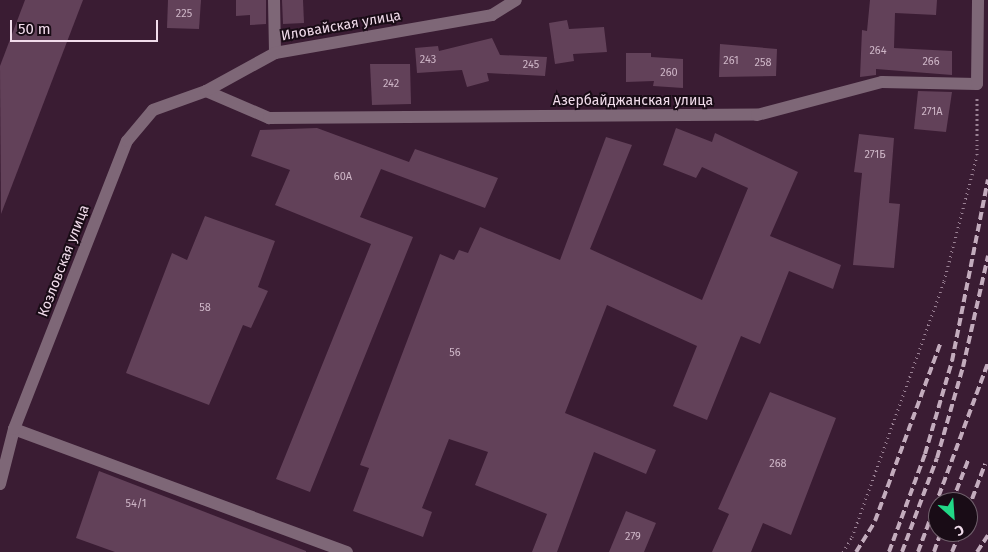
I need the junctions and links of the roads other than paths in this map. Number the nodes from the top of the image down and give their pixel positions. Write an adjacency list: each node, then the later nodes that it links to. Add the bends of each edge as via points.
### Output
1 (274, 0): 4 (street)
2 (516, 0): 4 (street, Иловайская улица, via 492,15)
3 (978, 0): 5 (street, Азербайджанская улица, via 978,84 882,82 747,115 269,118)
4 (275, 53): 5 (street, Иловайская улица)
5 (206, 91): 6 (street, Козловская улица, via 153,110 127,141)
6 (14, 429): 7 (street, Козловская улица); 8 (street)
7 (0, 484)
8 (348, 552)

